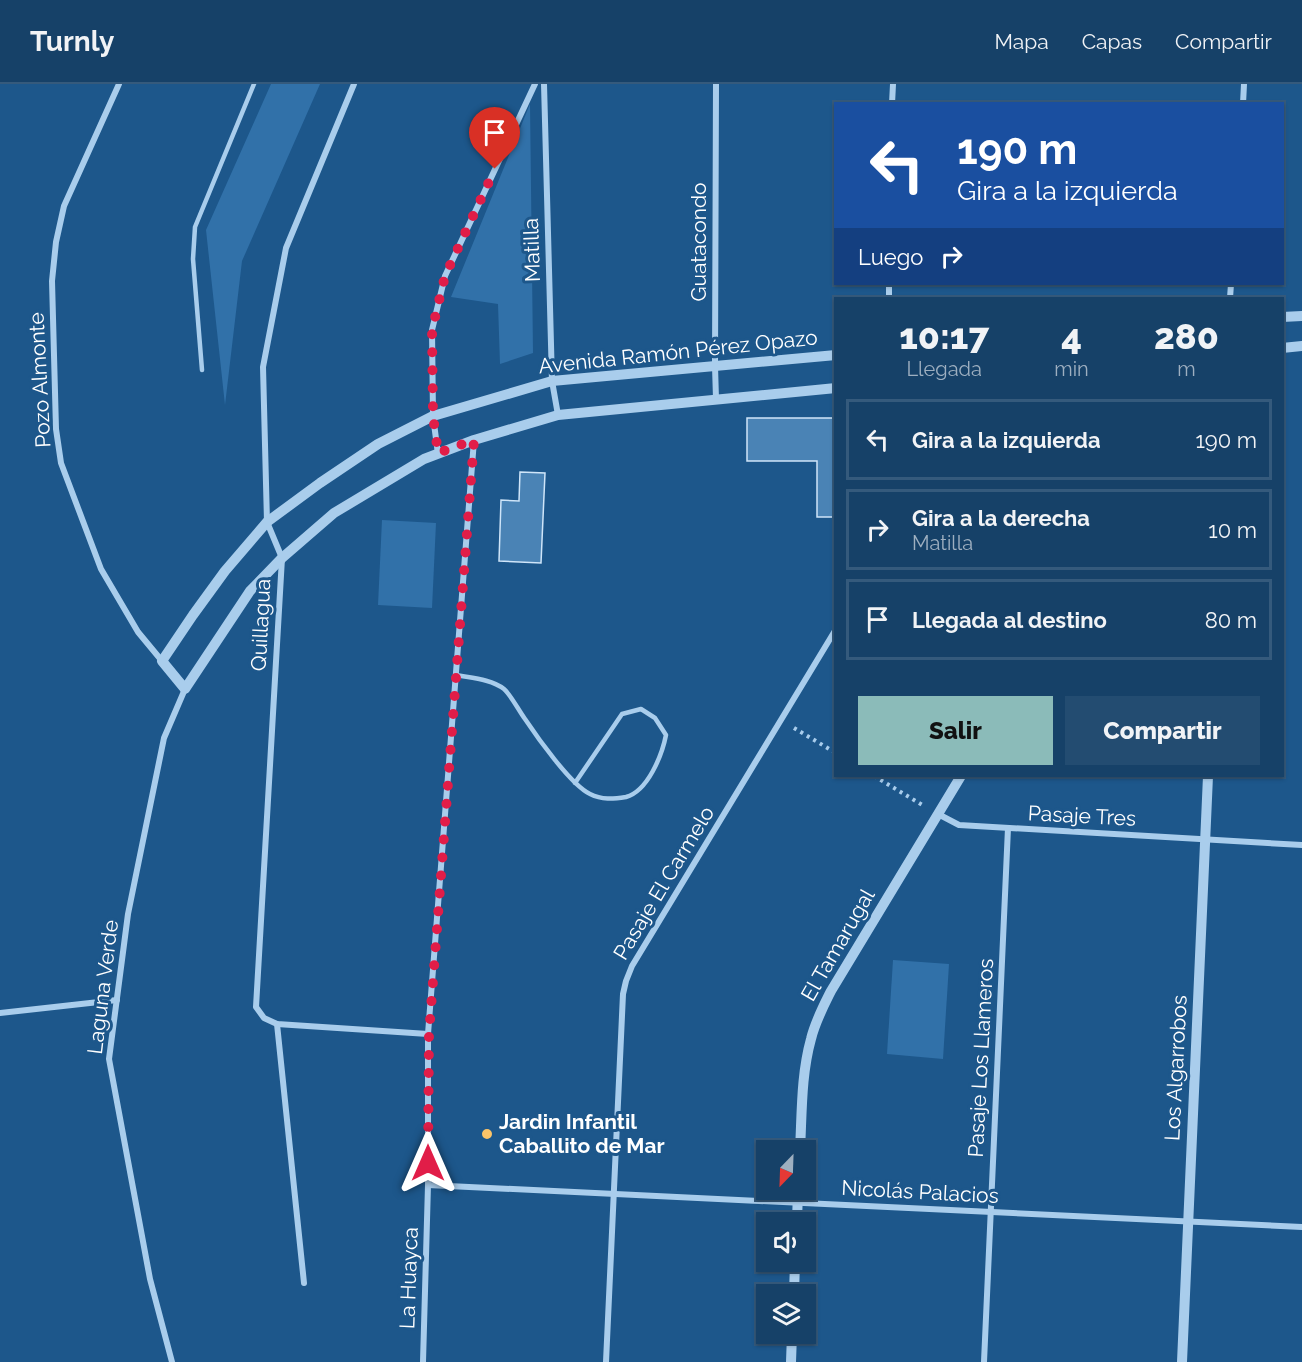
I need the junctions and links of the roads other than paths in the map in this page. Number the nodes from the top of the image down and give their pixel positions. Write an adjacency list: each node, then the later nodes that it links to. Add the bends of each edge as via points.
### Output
1 (119, 84): 28 (street, Pozo Almonte, via 64,206 56,242 52,281 56,429 61,463 101,569 138,632)
2 (254, 84): 17 (lane, via 195,226)
3 (354, 84): 25 (street, Quillagua, via 286,248 263,367)
4 (535, 84): 22 (street, via 445,276 432,330)
5 (544, 84): 18 (street, Matilla)
6 (716, 84): 16 (street, Guatacondo)
7 (893, 84): 9 (street)
8 (1244, 84): 10 (street)
9 (892, 102)
10 (1243, 102)
11 (1302, 316): 12 (street)
12 (1284, 318)
13 (1302, 346): 14 (street)
14 (1284, 348)
15 (834, 355): 16 (street, Avenida Ramón Pérez Opazo)
16 (715, 366): 18 (street, Avenida Ramón Pérez Opazo); 20 (street, Guatacondo)
17 (202, 370)
18 (552, 381): 21 (street, Matilla); 22 (street, Avenida Ramón Pérez Opazo)
19 (834, 388): 20 (street)
20 (716, 399): 21 (street)
21 (558, 415): 23 (street)
22 (433, 416): 24 (street); 25 (street, Avenida Ramón Pérez Opazo, via 378,444)
23 (474, 440): 24 (street); 29 (street, La Huayca)
24 (438, 453): 26 (street, via 334,513)
25 (267, 522): 26 (street, Quillagua); 28 (street, Avenida Ramón Pérez Opazo, via 225,571)
26 (282, 558): 30 (street, via 250,591); 40 (street, Quillagua, via 256,1007 264,1018)
27 (834, 632): 44 (street, Pasaje El Carmelo, via 626,981)
28 (162, 661): 30 (street)
29 (456, 675): 33 (lane, via 506,690 537,738); 41 (street, La Huayca)
30 (185, 689): 38 (street, Laguna Verde, via 164,738 128,914)
31 (960, 777): 34 (street, El Tamarugal)
32 (1208, 777): 36 (street, Los Algarrobos)
33 (575, 783): 33 (lane, via 590,794 610,800 631,795 648,780 663,748 666,735 655,718 641,708 621,714)
34 (938, 814): 35 (street, Pasaje Tres, via 958,825); 42 (street, El Tamarugal, via 819,1014 805,1063)
35 (1008, 828): 36 (street, Pasaje Tres); 48 (street, Pasaje Los Llameros)
36 (1205, 839): 37 (street, Pasaje Tres); 49 (street, Los Algarrobos)
37 (1302, 845)
38 (117, 1000): 39 (street); 53 (street, Laguna Verde, via 109,1059 150,1279)
39 (0, 1013)
40 (277, 1024): 41 (street); 51 (street)
41 (429, 1034): 43 (street, La Huayca)
42 (801, 1140)
43 (428, 1185): 44 (street, Nicolás Palacios); 54 (street, La Huayca)
44 (614, 1194): 46 (street, Nicolás Palacios); 55 (street, Pasaje El Carmelo)
45 (797, 1200): 46 (street)
46 (797, 1203): 47 (street); 48 (street, Nicolás Palacios)
47 (797, 1212)
48 (991, 1212): 49 (street, Nicolás Palacios); 57 (street, Pasaje Los Llameros)
49 (1188, 1221): 50 (street, Nicolás Palacios); 58 (street, Los Algarrobos)
50 (1302, 1227)
51 (304, 1283)
52 (792, 1344): 56 (street)
53 (172, 1362)
54 (423, 1362)
55 (606, 1362)
56 (791, 1362)
57 (984, 1362)
58 (1182, 1362)

